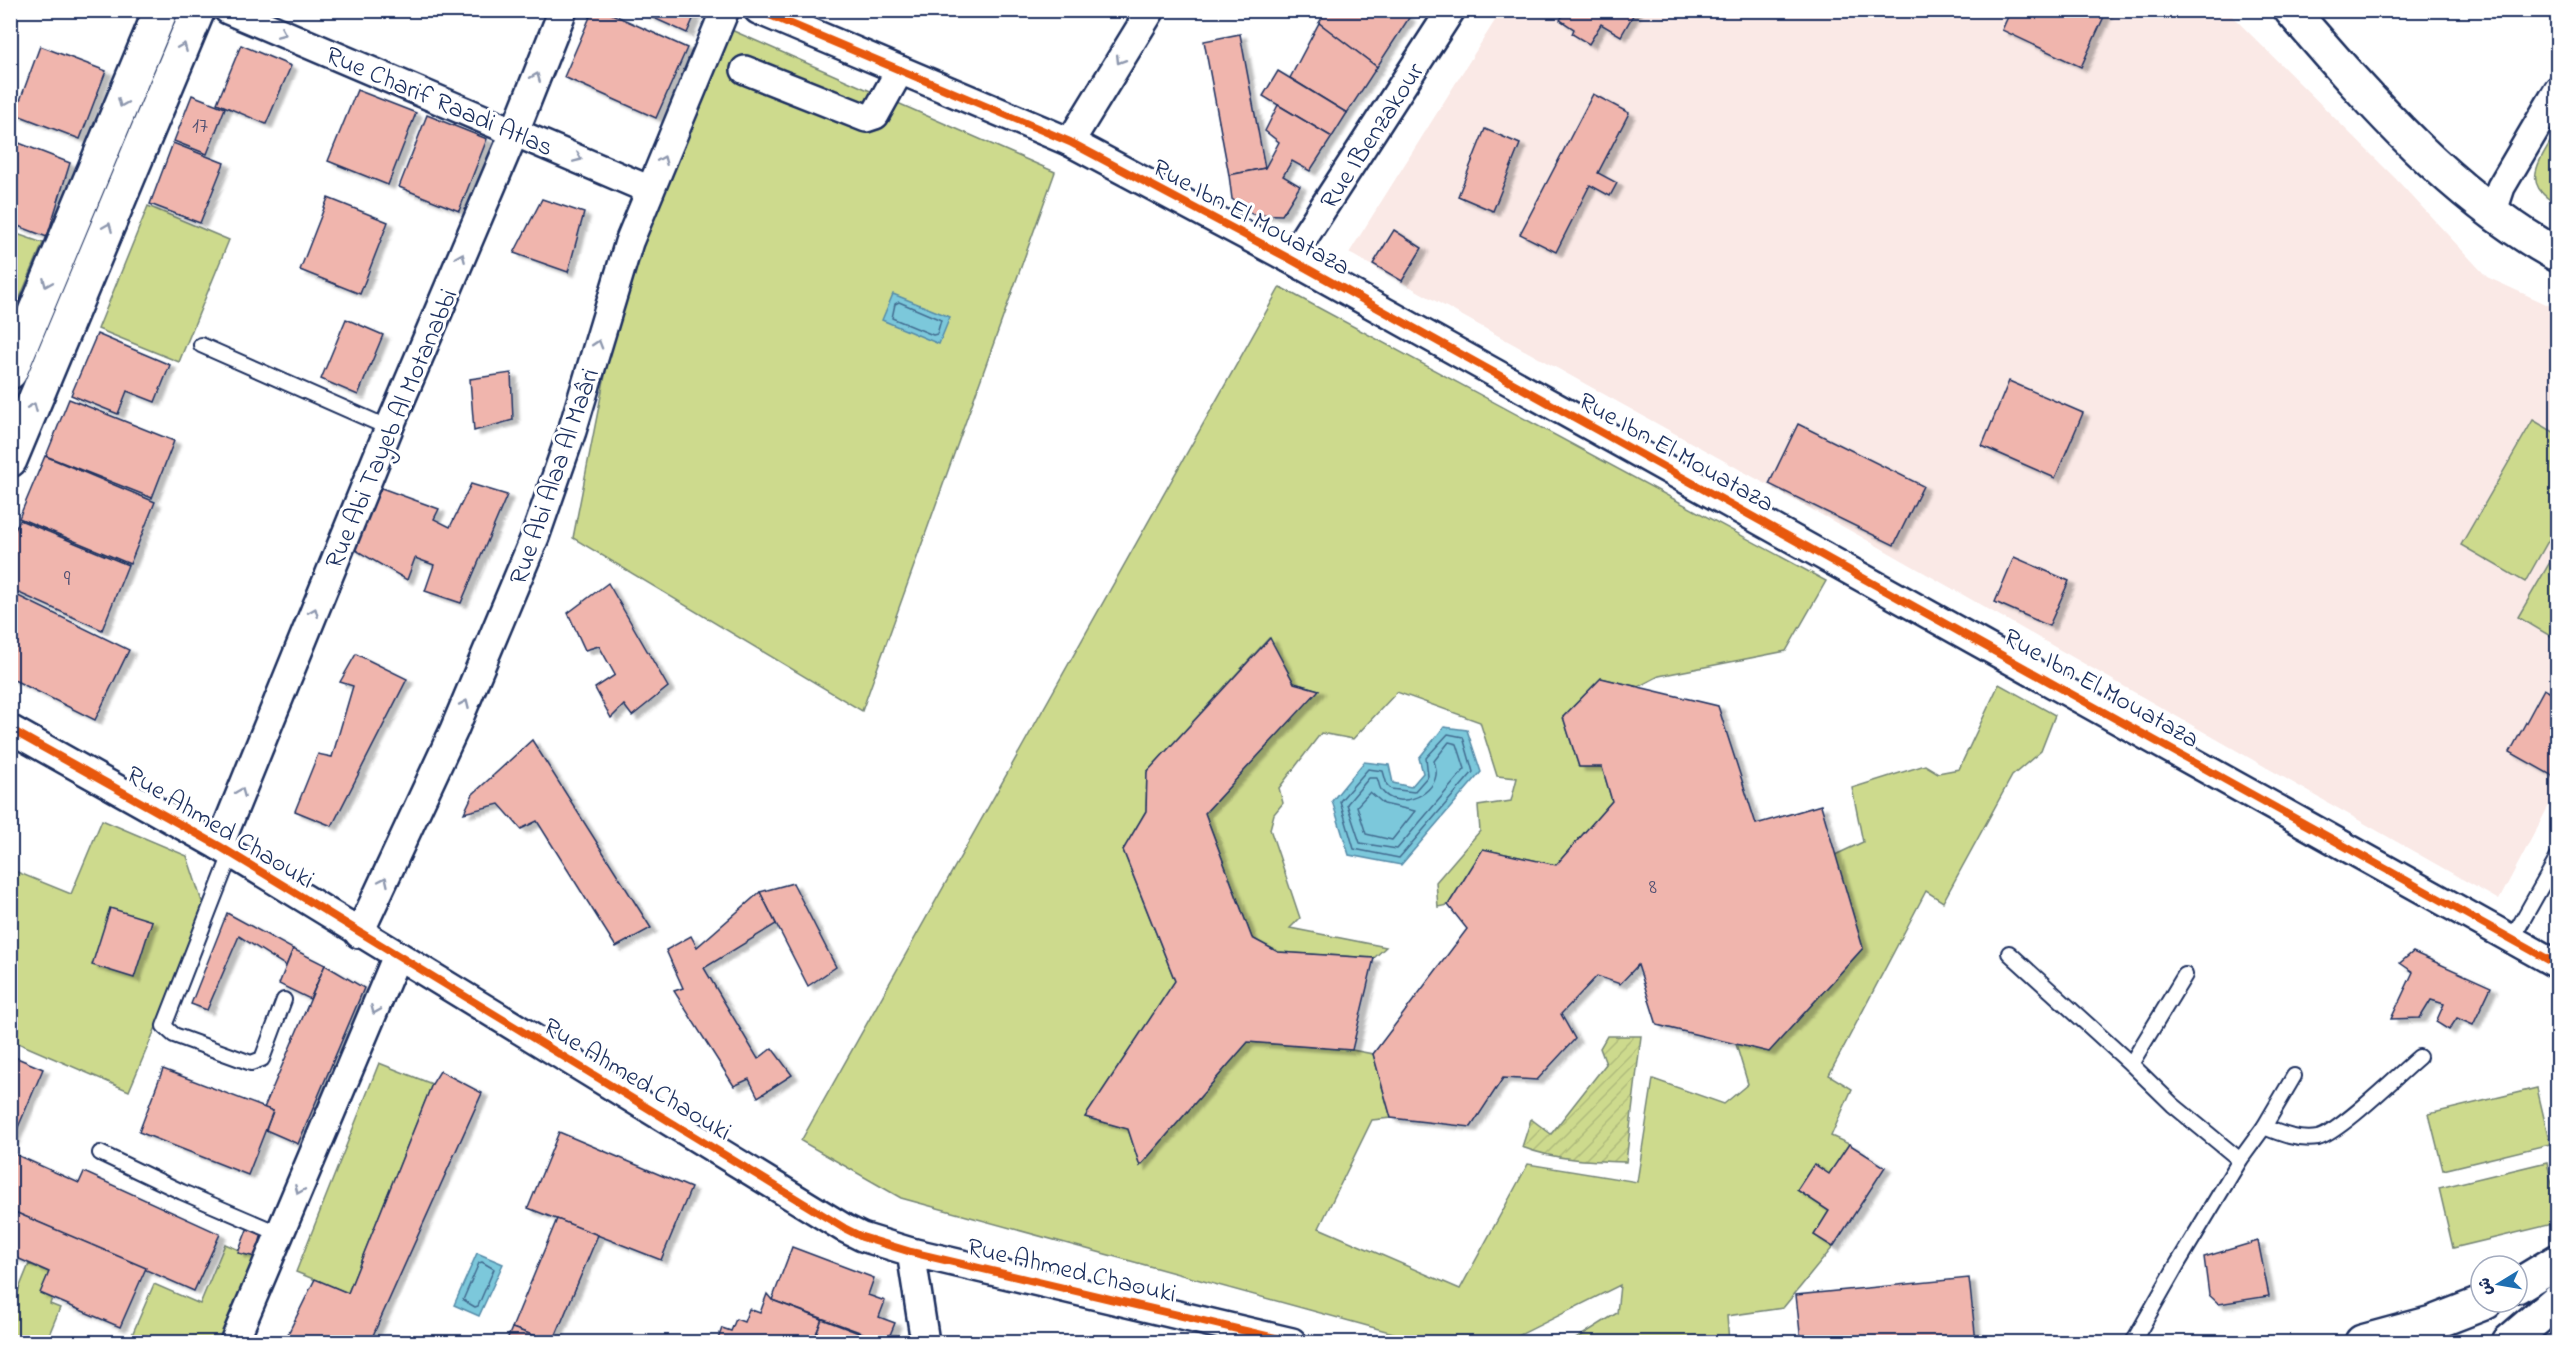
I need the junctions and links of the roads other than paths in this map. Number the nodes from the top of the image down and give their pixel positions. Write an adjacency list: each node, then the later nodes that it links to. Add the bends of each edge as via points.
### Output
1 (161, 10): 20 (main road, one-way to 20)
2 (198, 10): 22 (main road, one-way to 2)
3 (228, 10): 13 (street, Rue Charif Raadi Atlas, one-way to 13)
4 (563, 10): 13 (street, Rue Abi Tayeb Al Motanabbi, one-way to 4)
5 (725, 10): 15 (street, Rue Abi Alaa Al Maâri, one-way to 5)
6 (758, 10): 11 (street, Rue Ibn El Mouataza)
7 (1151, 10): 14 (street, one-way to 14)
8 (1451, 10): 18 (street, Rue IBenzakour)
9 (2291, 10): 16 (main road, via 2368,99 2438,166)
10 (745, 70): 11 (street, via 866,118 875,115)
11 (900, 70): 14 (street, Rue Ibn El Mouataza)
12 (2558, 90): 16 (street, via 2501,187)
13 (515, 131): 15 (street, Rue Charif Raadi Atlas, one-way to 15); 21 (street, Rue Abi Tayeb Al Motanabbi, one-way to 13)
14 (1070, 142): 18 (street, Rue Ibn El Mouataza)
15 (650, 190): 26 (street, Rue Abi Alaa Al Maâri, one-way to 15, via 454,730 535,537 572,431 629,242)
16 (2493, 211): 17 (main road)
17 (2558, 255)
18 (1290, 259): 27 (street, Rue Ibn El Mouataza)
19 (201, 345): 21 (lane)
20 (13, 360)
21 (389, 428): 24 (street, Rue Abi Tayeb Al Motanabbi, one-way to 21)
22 (10, 460)
23 (10, 729): 24 (street, Rue Ahmed Chaouki)
24 (225, 850): 26 (street, Rue Ahmed Chaouki); 32 (lane, via 164,1026 174,1035 257,1063)
25 (2558, 857): 27 (lane)
26 (359, 934): 29 (street, Rue Ahmed Chaouki)
27 (2512, 939): 30 (street, Rue Ibn El Mouataza)
28 (2009, 953): 34 (lane)
29 (397, 956): 39 (street, one-way to 39); 40 (street, Rue Ahmed Chaouki, via 844,1228)
30 (2558, 965)
31 (2186, 975): 34 (lane)
32 (285, 1000)
33 (2419, 1057): 36 (lane, via 2336,1129 2318,1137 2291,1137)
34 (2131, 1064): 38 (lane)
35 (2294, 1076): 36 (lane)
36 (2264, 1127): 38 (lane)
37 (100, 1153): 39 (lane)
38 (2240, 1160): 48 (lane)
39 (280, 1234): 45 (street)
40 (911, 1252): 46 (street); 47 (street, Rue Ahmed Chaouki)
41 (2558, 1261): 42 (main road)
42 (2529, 1279)
43 (2558, 1300): 50 (main road)
44 (2469, 1309): 49 (main road)
45 (234, 1342)
46 (925, 1342)
47 (1292, 1342)
48 (2133, 1342)
49 (2362, 1342)
50 (2509, 1342)

